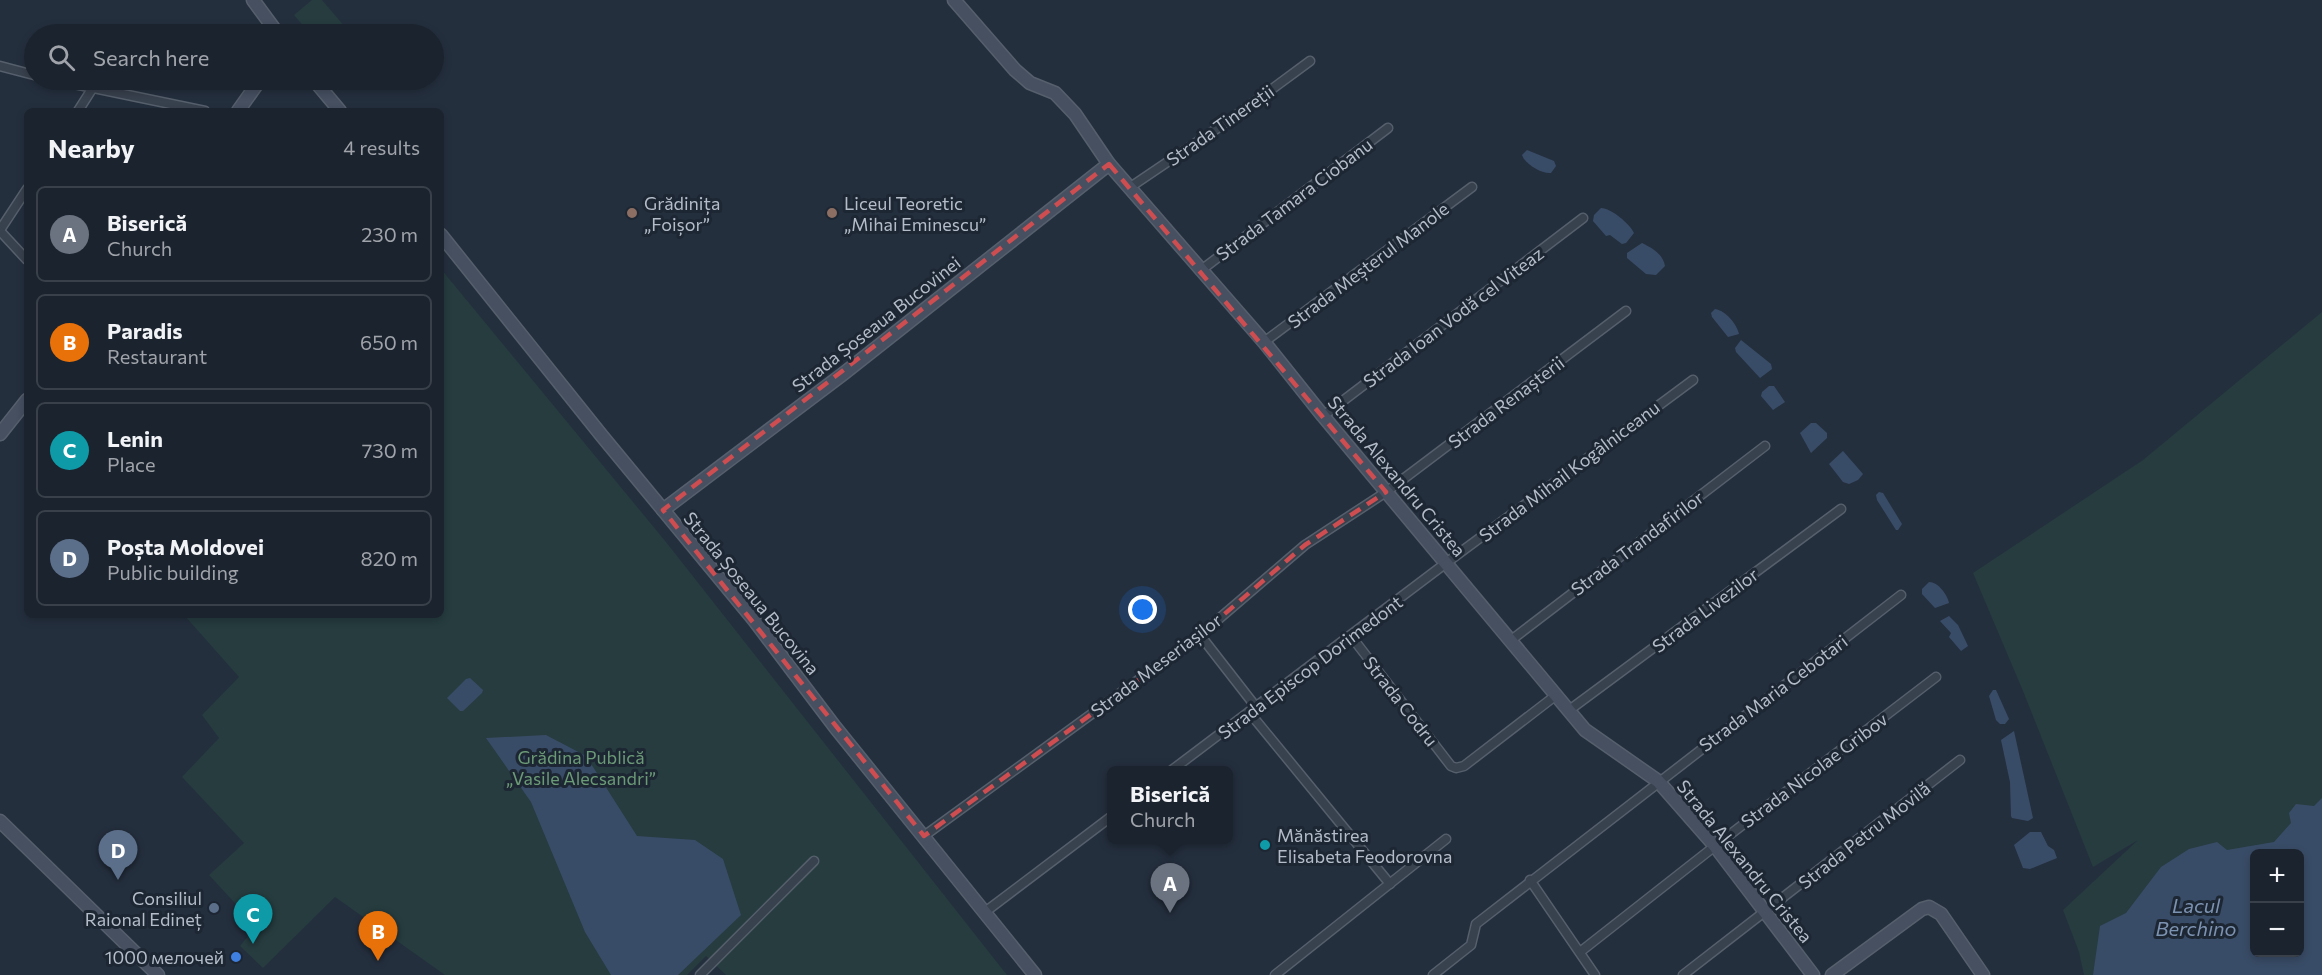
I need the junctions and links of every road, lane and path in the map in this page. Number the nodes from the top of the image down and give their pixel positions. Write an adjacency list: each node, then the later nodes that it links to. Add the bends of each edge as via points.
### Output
1 (253, 0): 3 (main road)
2 (954, 0): 16 (main road, Strada Alexandru Cristea, via 1015,70 1030,83 1055,93 1075,114)
3 (271, 24)
4 (1310, 61): 18 (street, Strada Tinereții)
5 (0, 66): 6 (street)
6 (24, 72)
7 (91, 90): 11 (street)
8 (98, 90): 12 (street)
9 (253, 90): 13 (main road)
10 (322, 90): 14 (main road)
11 (80, 108)
12 (191, 108)
13 (240, 108)
14 (337, 108)
15 (1388, 128): 24 (street, Strada Tamara Ciobanu)
16 (1109, 164): 18 (main road, Strada Alexandru Cristea); 34 (main road, Strada Șoseaua Bucovinei)
17 (1472, 187): 26 (street, Strada Meșterul Manole)
18 (1129, 188): 24 (main road, Strada Alexandru Cristea)
19 (24, 194): 21 (street)
20 (1583, 218): 29 (street, Strada Ioan Vodă cel Viteaz)
21 (0, 230): 23 (street)
22 (444, 239): 34 (main road, Strada Șoseaua Bucovina)
23 (24, 257)
24 (1200, 271): 26 (main road, Strada Alexandru Cristea)
25 (1626, 311): 32 (street, Strada Renașterii)
26 (1264, 342): 29 (main road, Strada Alexandru Cristea)
27 (1693, 380): 35 (street, Strada Mihail Kogâlniceanu)
28 (24, 404): 30 (main road)
29 (1323, 416): 32 (main road, Strada Alexandru Cristea)
30 (0, 434)
31 (1765, 446): 39 (street, Strada Trandafirilor)
32 (1386, 492): 35 (main road, Strada Alexandru Cristea); 37 (street, Strada Meseriașilor, via 1305,545)
33 (1841, 509): 43 (street, Strada Livezilor)
34 (663, 510): 49 (main road, Strada Șoseaua Bucovina)
35 (1446, 563): 38 (street, Strada Episcop Dorimedont); 39 (main road, Strada Alexandru Cristea)
36 (1901, 595): 46 (street, Strada Maria Cebotari)
37 (1200, 635): 42 (street); 49 (street, Strada Meseriașilor)
38 (1351, 636): 41 (street, Strada Codru, via 1456,768); 42 (street, Strada Episcop Dorimedont)
39 (1510, 641): 41 (main road, Strada Alexandru Cristea)
40 (1936, 677): 51 (street, Strada Nicolae Gribov)
41 (1555, 696): 43 (main road, Strada Alexandru Cristea)
42 (1253, 710): 45 (street, Strada Episcop Dorimedont); 54 (street)
43 (1568, 711): 46 (main road, Strada Alexandru Cristea, via 1585,730)
44 (1960, 760): 56 (street, Strada Petru Movilă)
45 (1179, 766)
46 (1658, 781): 51 (main road, Strada Alexandru Cristea); 53 (street, Strada Maria Cebotari)
47 (0, 820): 58 (main road)
48 (1107, 820): 55 (street)
49 (924, 836): 55 (main road, Strada Șoseaua Bucovina)
50 (1446, 839): 54 (street)
51 (1715, 846): 56 (main road, Strada Alexandru Cristea); 57 (street, Strada Nicolae Gribov)
52 (814, 861): 60 (street)
53 (1530, 880): 57 (street); 63 (street, Strada Maria Cebotari, via 1476,924 1471,945)
54 (1390, 884): 62 (street)
55 (985, 912): 61 (main road, Strada Șoseaua Bucovina)
56 (1764, 913): 65 (street, Strada Petru Movilă); 66 (main road, Strada Alexandru Cristea)
57 (1580, 952): 64 (street)
58 (155, 974)
59 (1981, 974): 67 (main road, via 1941,914 1929,907)
60 (700, 975)
61 (1035, 975)
62 (1275, 975)
63 (1432, 975)
64 (1595, 975)
65 (1683, 975)
66 (1813, 975)
67 (1832, 975)

